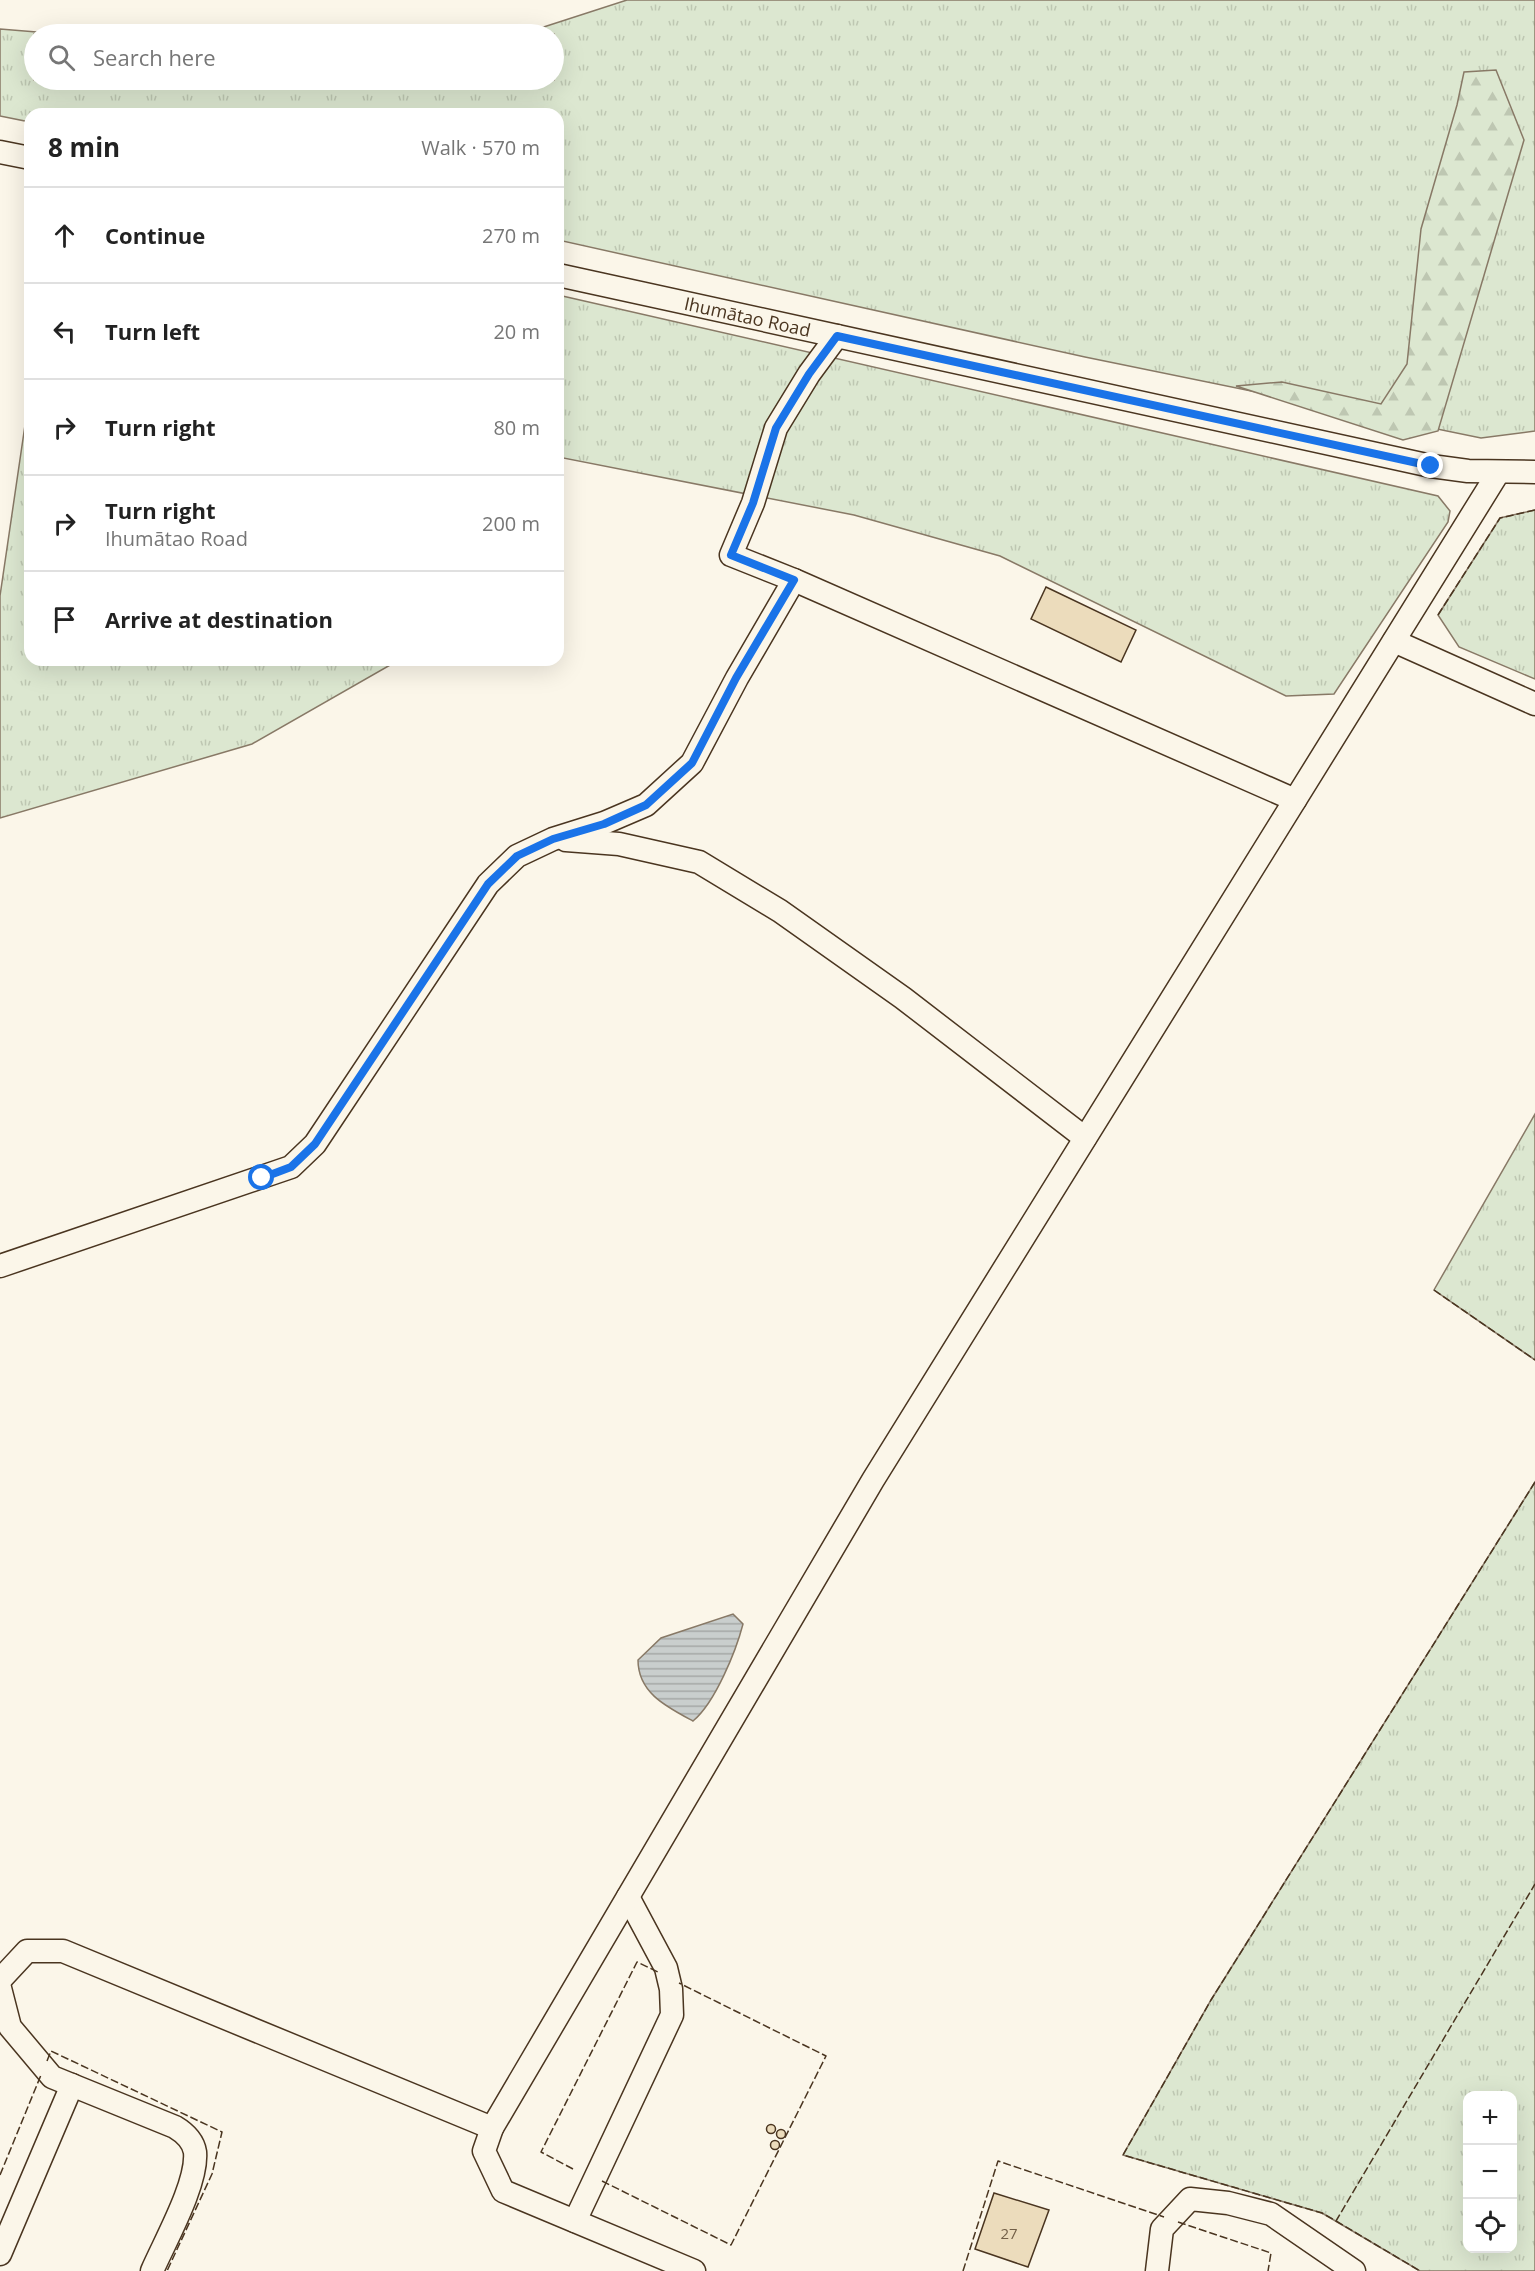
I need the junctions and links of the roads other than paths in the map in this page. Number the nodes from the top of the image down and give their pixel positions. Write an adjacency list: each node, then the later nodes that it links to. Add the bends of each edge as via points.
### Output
1 (0, 152): 2 (street)
2 (24, 157)
3 (564, 276): 4 (street, Ihumātao Road)
4 (837, 336): 6 (street, Ihumātao Road, via 1431,466); 7 (street, via 776,428 753,503 731,555)
5 (1535, 472): 6 (street, Ihumātao Road)
6 (1498, 473): 8 (street)
7 (794, 580): 10 (street); 11 (street, via 692,763 646,805 604,824)
8 (1394, 640): 9 (street); 10 (street)
9 (1535, 704)
10 (1295, 800): 12 (street)
11 (553, 839): 12 (street, via 619,844 699,862 780,911 903,998); 13 (street, via 517,856 488,884 315,1144 291,1167)
12 (1085, 1138): 14 (street, via 873,1480)
13 (0, 1266)
14 (628, 1897): 18 (street); 19 (street, via 666,1968 672,2015)
15 (0, 1980): 18 (street, via 27,1951 63,1951)
16 (0, 1988): 17 (street, via 10,2027 52,2077)
17 (72, 2085): 20 (street); 21 (street, via 175,2127 191,2141 195,2151 193,2177)
18 (492, 2128): 19 (street, via 484,2151 503,2191)
19 (575, 2221): 22 (street)
20 (0, 2254)
21 (152, 2271)
22 (694, 2271)
23 (1157, 2271): 24 (street, via 1162,2229 1190,2199 1271,2214)
24 (1354, 2271)

